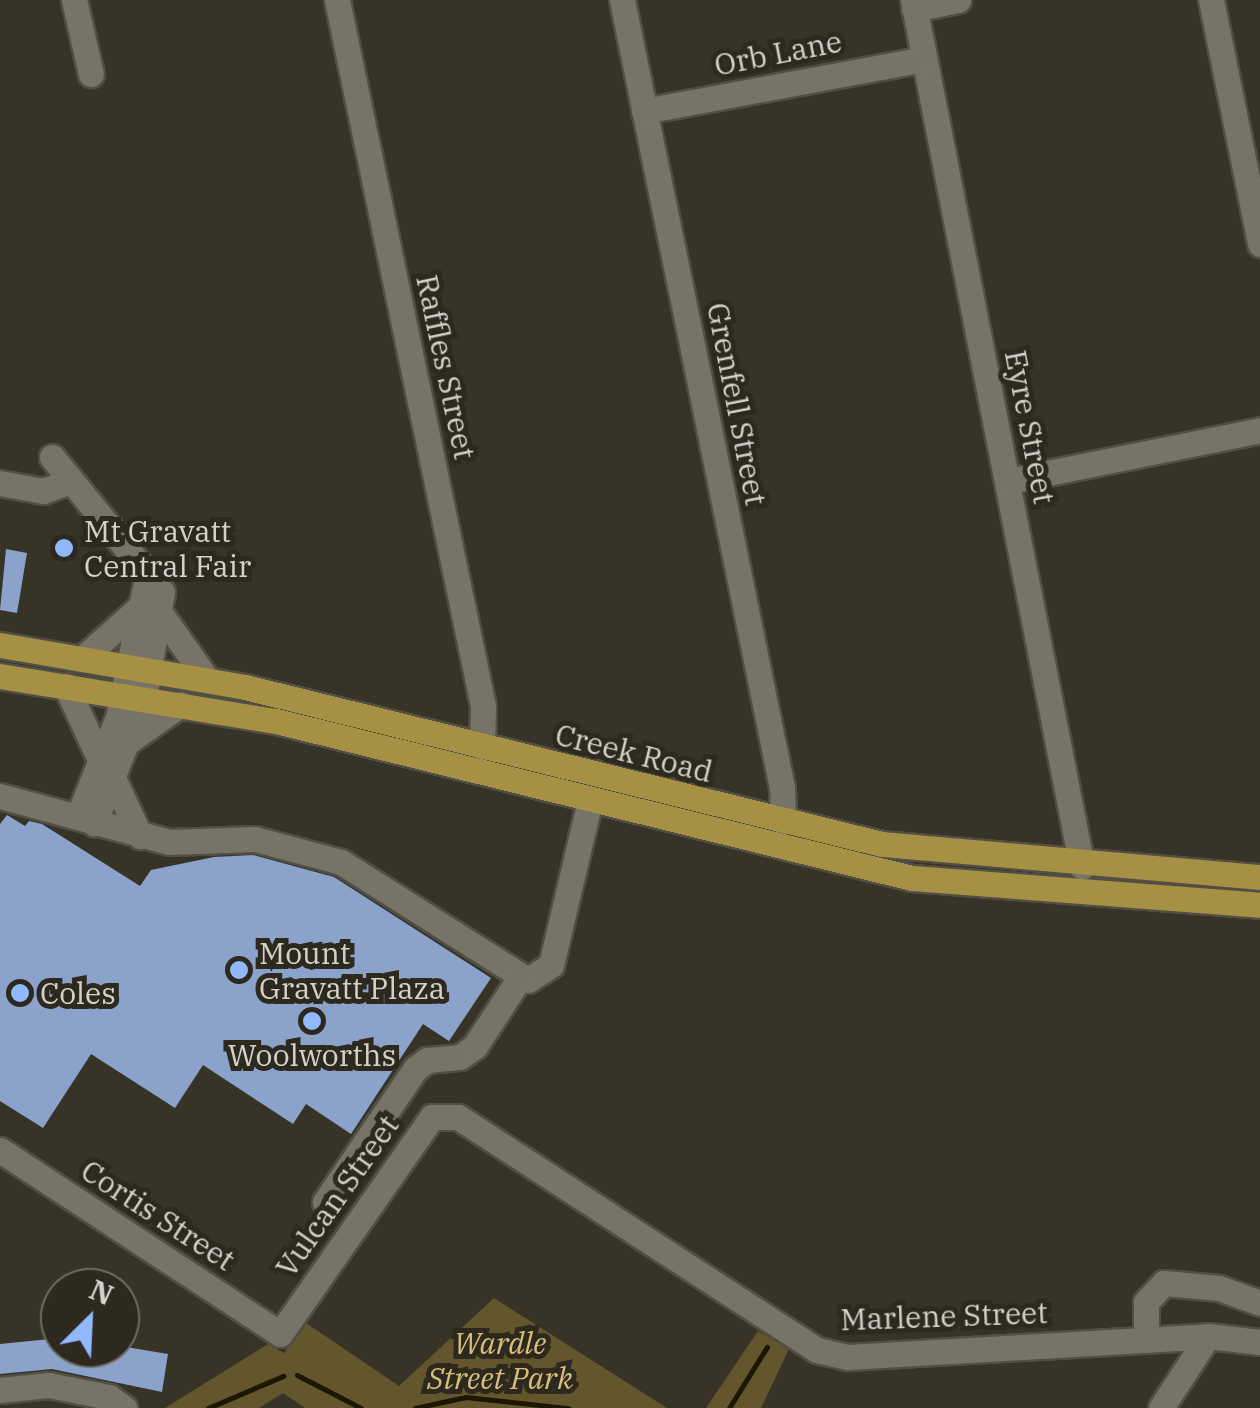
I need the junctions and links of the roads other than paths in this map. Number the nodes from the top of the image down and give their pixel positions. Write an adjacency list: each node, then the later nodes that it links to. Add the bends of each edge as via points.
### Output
1 (74, 0): 8 (street)
2 (338, 0): 26 (street, Raffles Street, via 484,706)
3 (622, 0): 9 (street, Grenfell Street)
4 (958, 0): 6 (street)
5 (1211, 0): 10 (street)
6 (913, 4): 7 (street, Eyre Street)
7 (924, 59): 9 (street, Orb Lane); 14 (street, Eyre Street)
8 (91, 74)
9 (644, 111): 31 (street, Grenfell Street, via 778,769)
10 (1260, 244)
11 (1260, 430): 14 (street)
12 (52, 457): 13 (street)
13 (71, 481): 15 (street, via 43,491); 16 (street, via 148,573)
14 (1008, 481): 33 (street, Eyre Street)
15 (0, 483)
16 (150, 611): 18 (street); 19 (street); 21 (street)
17 (0, 645): 18 (main road, Creek Road)
18 (83, 658): 19 (main road, Creek Road)
19 (140, 667): 21 (main road, Creek Road); 23 (street)
20 (0, 676): 22 (main road, Creek Road)
21 (206, 678): 26 (main road, Creek Road)
22 (66, 686): 23 (main road, Creek Road); 27 (street)
23 (134, 696): 24 (main road, Creek Road); 25 (street); 27 (street)
24 (181, 704): 25 (street); 29 (main road, Creek Road, via 276,721)
25 (130, 740): 27 (street)
26 (482, 748): 31 (main road, Creek Road)
27 (107, 771): 30 (street); 32 (street)
28 (0, 796): 30 (street)
29 (590, 800): 35 (main road, Creek Road, via 941,883); 36 (street, via 551,965 545,974)
30 (86, 820): 32 (street)
31 (783, 822): 33 (main road, Creek Road, via 930,852)
32 (140, 836): 36 (street, via 184,844 256,839 341,862)
33 (1082, 866): 34 (main road, Creek Road)
34 (1260, 878)
35 (1260, 905)
36 (519, 979): 39 (street, via 475,1046 415,1069)
37 (458, 1117): 41 (street, Vulcan Street, via 432,1117); 43 (street, Marlene Street, via 817,1350 848,1356)
38 (0, 1150): 41 (street, Cortis Street)
39 (324, 1202)
40 (1260, 1303): 43 (street, via 1219,1288 1164,1283 1146,1302)
41 (280, 1334)
42 (1208, 1336): 43 (street, Marlene Street); 44 (street, Marlene Street); 47 (street)
43 (1146, 1340)
44 (1260, 1342)
45 (0, 1390): 46 (street, via 49,1385 108,1397)
46 (124, 1408)
47 (1161, 1408)

